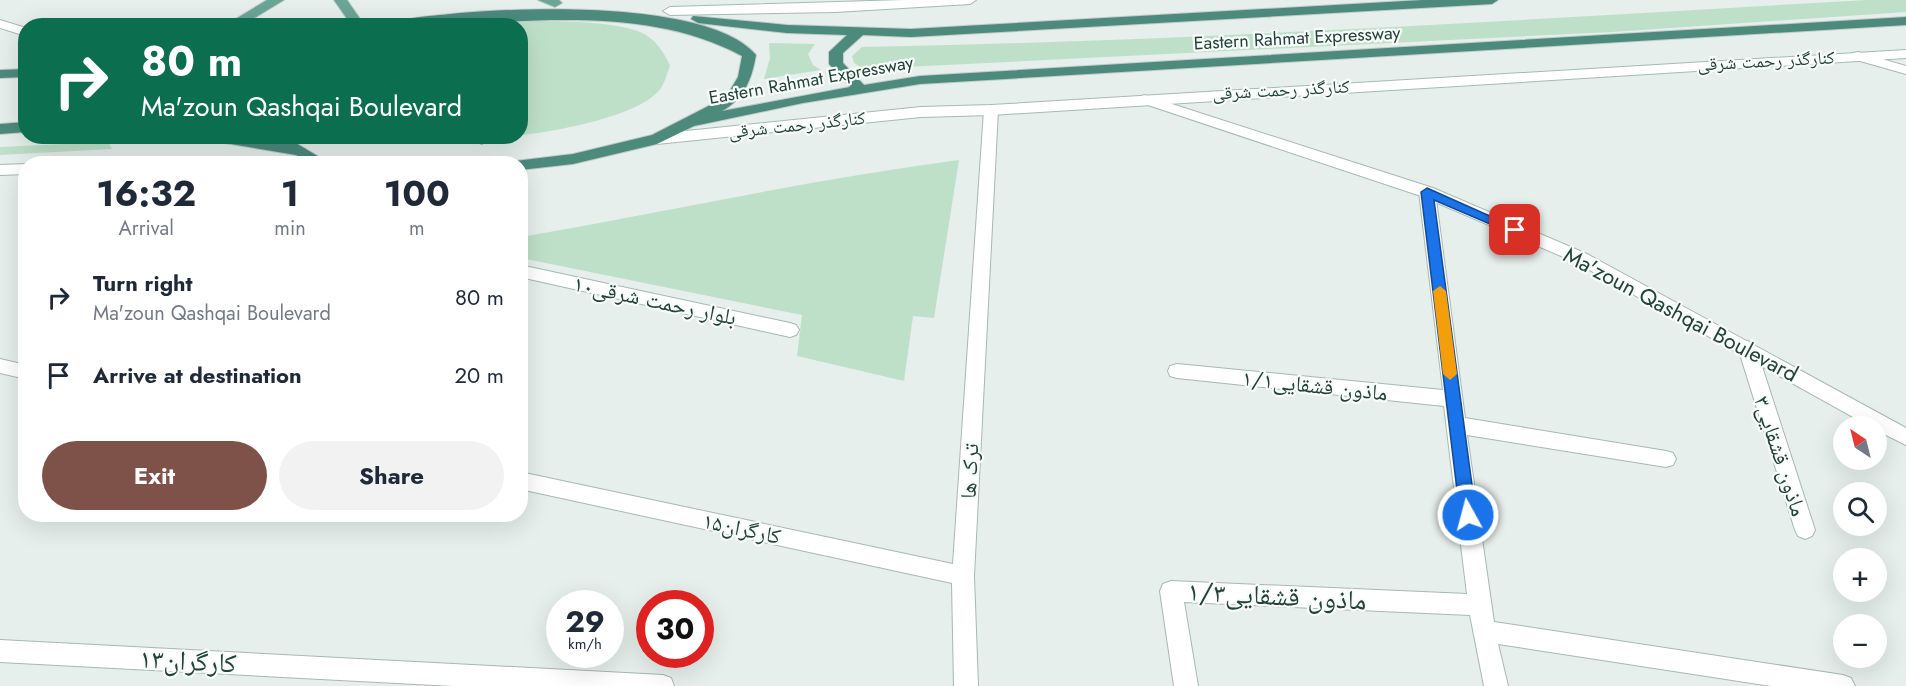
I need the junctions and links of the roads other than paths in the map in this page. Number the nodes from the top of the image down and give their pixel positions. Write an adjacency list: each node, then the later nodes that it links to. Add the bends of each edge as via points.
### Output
1 (277, 0): 7 (main road)
2 (340, 0): 8 (main road)
3 (970, 0): 6 (street, via 835,8)
4 (1492, 0): 15 (highway, Eastern Rahmat Expressway, via 911,33)
5 (550, 1): 6 (highway, via 605,2); 9 (highway)
6 (670, 10): 10 (highway)
7 (244, 18)
8 (353, 18)
9 (435, 18)
10 (698, 19): 15 (highway, Eastern Rahmat Expressway, via 787,29); 25 (highway, via 725,29 748,55 745,77 731,100)
11 (1906, 21): 12 (highway, Eastern Rahmat Expressway)
12 (1867, 23): 16 (highway); 22 (highway, Eastern Rahmat Expressway, via 920,80)
13 (0, 24): 14 (street)
14 (18, 30)
15 (860, 31): 22 (highway, via 836,52 836,64)
16 (1906, 31)
17 (1906, 54): 18 (street, کنارگذر رحمت شرقی)
18 (1858, 56): 19 (street); 23 (street, کنارگذر رحمت شرقی)
19 (1906, 70)
20 (18, 73): 21 (highway)
21 (0, 74)
22 (861, 90): 25 (highway, Eastern Rahmat Expressway)
23 (1144, 99): 24 (street, کنارگذر رحمت شرقی); 36 (street, Ma'zoun Qashqai Boulevard)
24 (991, 110): 28 (street, کنارگذر رحمت شرقی, via 921,112); 49 (street, ترک ها)
25 (694, 121): 28 (highway)
26 (18, 128): 27 (highway)
27 (0, 129)
28 (657, 139): 33 (highway, via 573,159)
29 (261, 144): 31 (highway)
30 (290, 144): 31 (highway)
31 (297, 150): 32 (highway)
32 (309, 156)
33 (528, 164)
34 (18, 169): 35 (street)
35 (0, 170)
36 (1427, 192): 39 (street, Ma'zoun Qashqai Boulevard, via 1581,258); 43 (street)
37 (528, 273): 38 (street, ۱۰بلوار رحمت شرقی)
38 (790, 330)
39 (1747, 348): 45 (street, Ma'zoun Qashqai Boulevard); 48 (street, ماذون قشقایی۳)
40 (0, 366): 41 (street)
41 (18, 370)
42 (1177, 371): 43 (street, ماذون قشقایی۱/۱)
43 (1453, 399): 44 (street)
44 (1457, 425): 46 (street); 50 (street)
45 (1906, 437)
46 (1666, 459)
47 (528, 482): 49 (street, ۱۵کارگران)
48 (1805, 530)
49 (963, 576): 54 (street, ترک ها)
50 (1479, 605): 51 (street); 55 (street, ماذون قشقایی۱/۳, via 1171,591)
51 (1485, 631): 56 (street); 57 (street)
52 (0, 651): 53 (street, کارگران۱۳)
53 (663, 686)
54 (966, 686)
55 (1186, 686)
56 (1496, 686)
57 (1843, 686)

